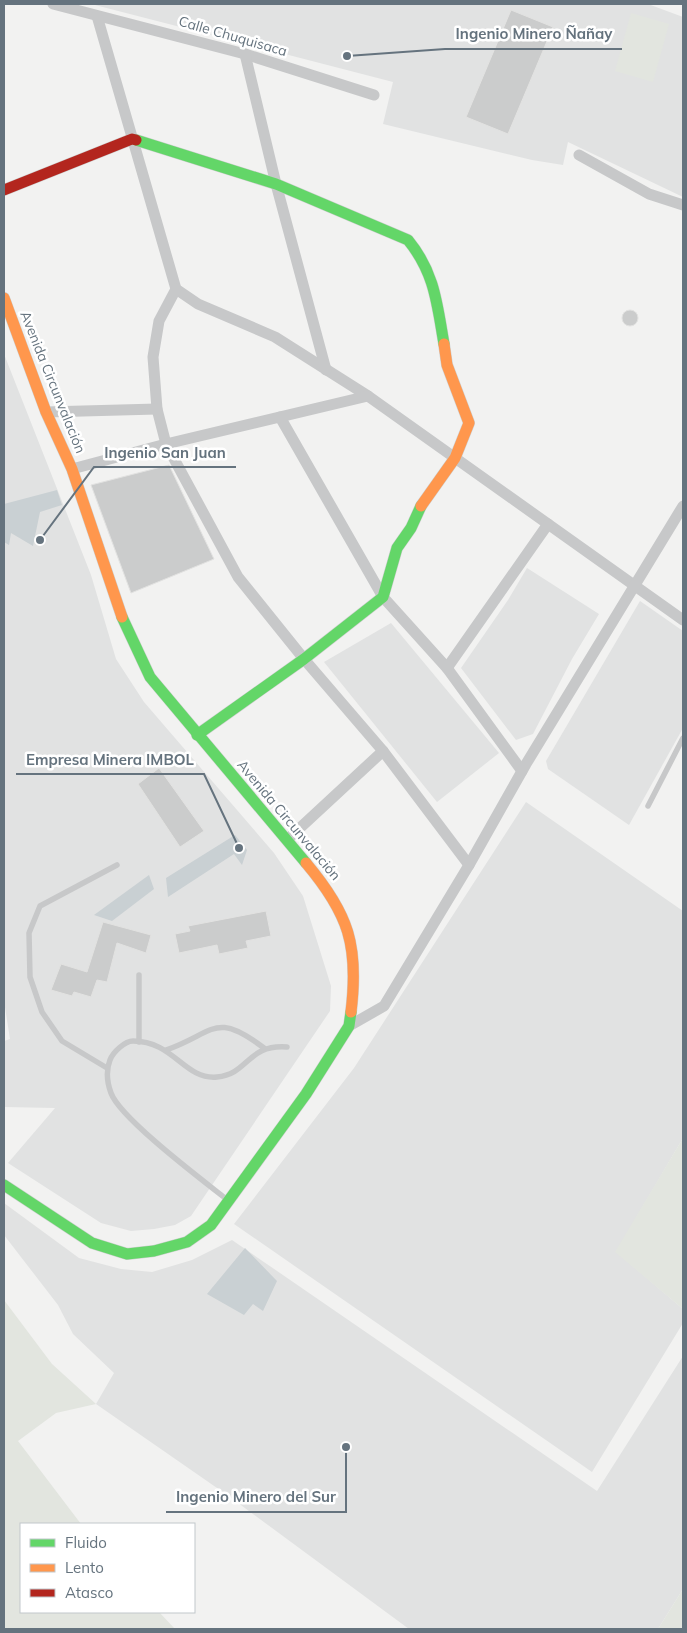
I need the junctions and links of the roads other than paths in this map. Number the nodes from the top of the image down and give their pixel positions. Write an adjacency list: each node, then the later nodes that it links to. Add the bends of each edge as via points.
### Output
1 (53, 4): 2 (street, Calle Chuquisaca)
2 (98, 16): 3 (street, Calle Chuquisaca); 5 (street)
3 (245, 54): 4 (street, Calle Chuquisaca); 7 (street)
4 (374, 95)
5 (132, 139): 7 (main road); 8 (main road); 10 (street)
6 (579, 155): 9 (street, via 649,194)
7 (276, 184): 13 (street); 19 (main road, via 408,240 421,256 435,288 447,365 469,423)
8 (4, 190)
9 (683, 205)
10 (176, 288): 13 (street, via 198,304 274,337); 15 (street, via 159,321 153,357)
11 (4, 298): 12 (main road, Avenida Circunvalación)
12 (7, 316): 16 (main road, Avenida Circunvalación)
13 (326, 370): 14 (street)
14 (368, 396): 17 (street); 19 (street)
15 (157, 409): 16 (street); 18 (street)
16 (46, 412): 20 (main road, Avenida Circunvalación)
17 (280, 417): 18 (street); 24 (street)
18 (166, 444): 20 (street); 26 (street, via 238,577)
19 (455, 458): 22 (street); 24 (main road, via 396,548)
20 (72, 469): 28 (main road, Avenida Circunvalación, via 125,626 150,677)
21 (683, 506): 23 (street)
22 (548, 524): 23 (street); 27 (street)
23 (635, 586): 25 (street); 31 (street)
24 (383, 597): 26 (main road); 27 (street)
25 (683, 620)
26 (304, 659): 28 (main road); 30 (street)
27 (447, 668): 31 (street)
28 (197, 735): 33 (main road, Avenida Circunvalación)
29 (683, 738): 32 (lane)
30 (383, 751): 33 (street); 35 (street)
31 (522, 771): 35 (street)
32 (648, 806)
33 (288, 839): 37 (main road, Avenida Circunvalación, via 329,890 348,929 355,978)
34 (117, 865): 42 (lane, via 40,906 29,933 30,977 42,1012 62,1041)
35 (469, 865): 37 (street, via 384,1006)
36 (139, 975): 38 (lane)
37 (349, 1026): 44 (main road, Avenida Circunvalación, via 306,1094)
38 (140, 1042): 41 (lane, via 150,1042); 42 (lane, via 130,1041 113,1054)
39 (287, 1047): 40 (lane)
40 (264, 1048): 41 (lane, via 232,1028 215,1026); 41 (lane, via 236,1072 218,1077 199,1076)
41 (166, 1050)
42 (106, 1068): 44 (lane, via 111,1094 121,1109)
43 (4, 1184): 44 (main road, Avenida Circunvalación, via 92,1243 127,1254 187,1242 212,1225)
44 (229, 1201)

